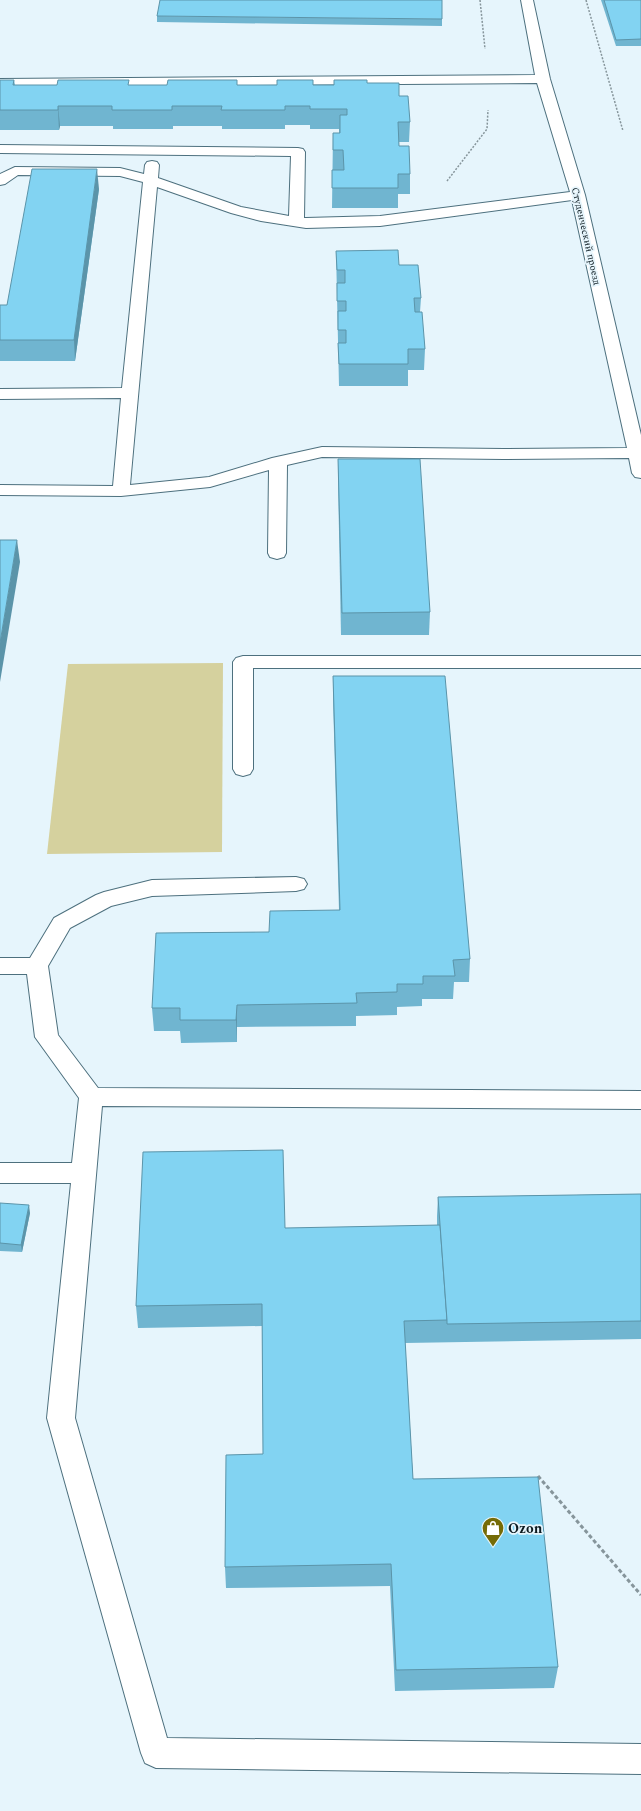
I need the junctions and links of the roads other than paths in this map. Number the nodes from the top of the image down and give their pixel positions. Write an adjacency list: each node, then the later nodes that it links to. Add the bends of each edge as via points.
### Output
1 (527, 0): 2 (street, Студенческий проезд)
2 (543, 79): 3 (street); 8 (street, Студенческий проезд)
3 (0, 83)
4 (0, 150): 5 (street)
5 (153, 151): 6 (street); 9 (street, via 298,152)
6 (150, 180): 7 (street, via 120,172 14,171); 9 (street, via 236,210); 11 (street)
7 (0, 181)
8 (578, 195): 9 (street, via 337,224); 12 (street, Студенческий проезд)
9 (296, 222)
10 (0, 394): 11 (street)
11 (130, 394): 16 (street)
12 (638, 453): 13 (street, via 322,452); 14 (street, Студенческий проезд)
13 (278, 462): 16 (street, via 210,482); 17 (street)
14 (641, 473)
15 (0, 490): 16 (street)
16 (121, 491)
17 (277, 554)
18 (641, 662): 19 (street, via 243,662)
19 (243, 769)
20 (296, 884): 22 (street, via 152,888 104,900 62,923)
21 (0, 966): 22 (street)
22 (37, 966): 23 (street, via 47,1037)
23 (91, 1097): 24 (street); 26 (street)
24 (641, 1100)
25 (0, 1173): 26 (street)
26 (84, 1173): 27 (street, via 61,1418 156,1753)
27 (641, 1759)

